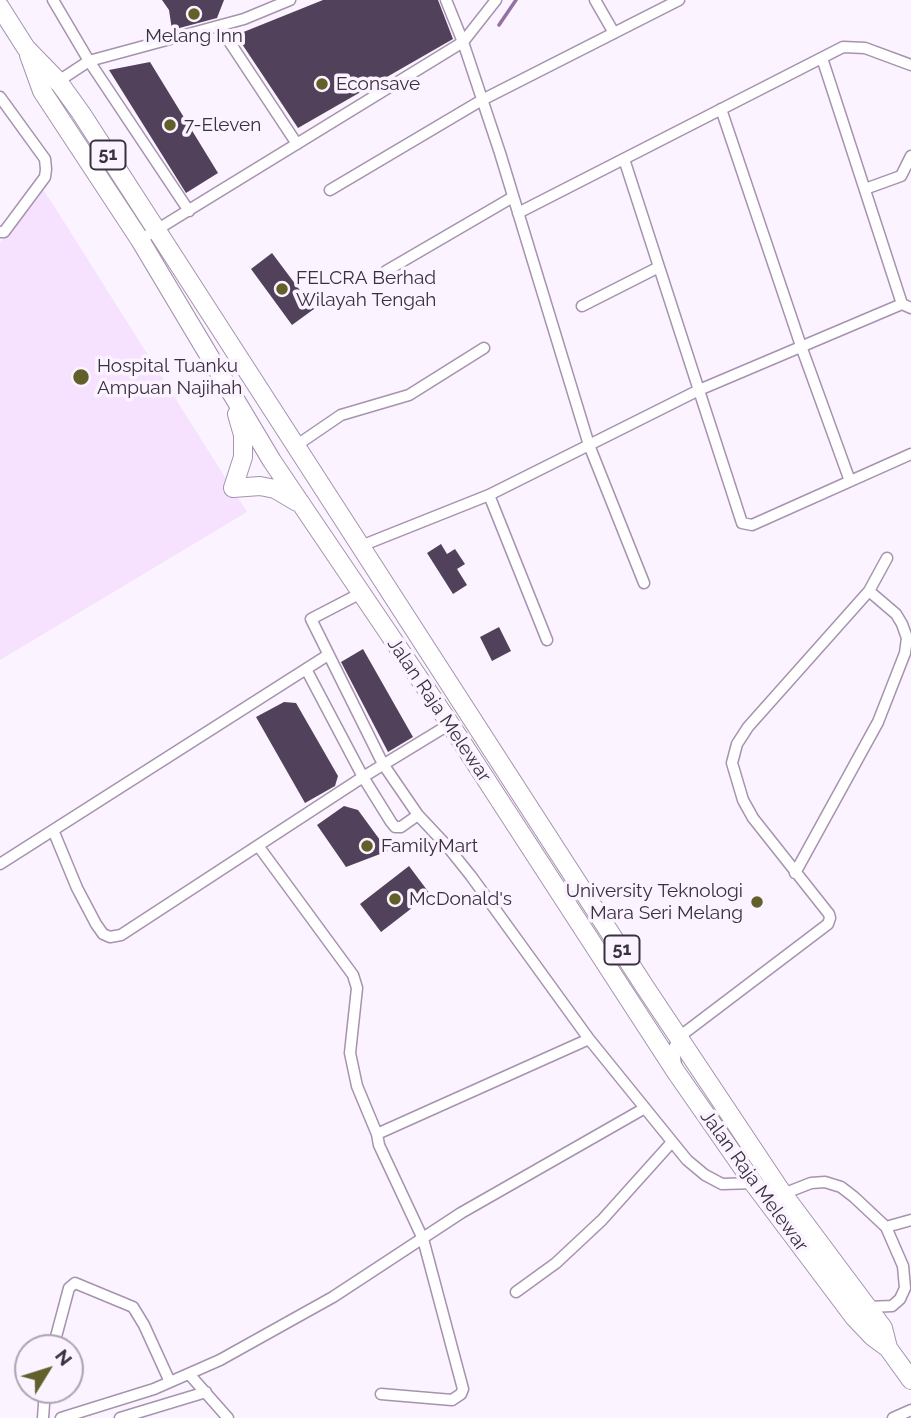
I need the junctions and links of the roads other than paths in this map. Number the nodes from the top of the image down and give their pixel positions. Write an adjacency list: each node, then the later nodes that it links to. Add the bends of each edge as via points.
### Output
1 (53, 0): 13 (street)
2 (290, 0): 8 (street)
3 (446, 0): 10 (street)
4 (496, 0): 10 (street)
5 (595, 0): 9 (street)
6 (679, 0): 9 (street)
7 (0, 7): 11 (highway, Jalan Raja Melewar / 51)
8 (219, 26): 13 (street); 20 (street)
9 (614, 33): 18 (street)
10 (463, 42): 18 (street); 20 (street)
11 (26, 48): 15 (highway, Jalan Raja Melewar / 51); 16 (highway, Jalan Raja Melewar / 51)
12 (822, 58): 14 (street, via 843,47 865,48); 19 (street); 24 (street)
13 (89, 61): 15 (street); 26 (street)
14 (911, 65)
15 (58, 81): 16 (street); 28 (highway, Jalan Raja Melewar / 51)
16 (42, 91): 30 (highway, Jalan Raja Melewar / 51)
17 (0, 97): 29 (street, via 45,159 46,169 45,177)
18 (482, 100): 23 (street); 25 (street)
19 (721, 109): 22 (street); 35 (street)
20 (297, 144): 26 (street)
21 (911, 156): 24 (street, via 901,176)
22 (624, 159): 27 (street); 31 (street)
23 (330, 190)
24 (865, 190): 34 (street)
25 (513, 197): 27 (street); 32 (street)
26 (189, 211): 28 (street)
27 (518, 213): 39 (street)
28 (157, 230): 30 (street); 40 (highway, Jalan Raja Melewar / 51)
29 (0, 232)
30 (140, 240): 37 (highway, Jalan Raja Melewar / 51)
31 (659, 267): 33 (street); 38 (street)
32 (386, 271)
33 (582, 306)
34 (907, 306): 35 (street)
35 (802, 346): 38 (street); 42 (street)
36 (484, 348): 40 (street, via 409,395 341,415)
37 (229, 388): 44 (highway, Jalan Raja Melewar / 51); 44 (highway, via 243,435 243,457 233,488 260,485 275,489)
38 (699, 390): 39 (street); 42 (street, via 742,523 752,525)
39 (589, 444): 43 (street); 47 (street)
40 (297, 446): 45 (highway, Jalan Raja Melewar / 51)
41 (911, 454): 42 (street)
42 (850, 481)
43 (489, 495): 45 (street); 50 (street)
44 (307, 512): 49 (highway, Jalan Raja Melewar / 51)
45 (361, 546): 61 (highway, Jalan Raja Melewar / 51)
46 (887, 558): 48 (street)
47 (644, 583)
48 (869, 591): 60 (street, via 902,624 907,638 905,653 878,722); 60 (street, via 748,727 732,763 753,818)
49 (361, 593): 51 (street, via 311,619); 53 (highway, Jalan Raja Melewar / 51)
50 (547, 640)
51 (328, 655): 52 (street); 54 (street)
52 (306, 668): 55 (street); 57 (street)
53 (450, 724): 54 (street); 62 (highway, Jalan Raja Melewar / 51)
54 (383, 764): 55 (street); 56 (street)
55 (363, 777): 56 (street, via 395,827); 58 (street)
56 (418, 815): 65 (street, via 471,876)
57 (53, 830): 58 (street, via 96,925 110,937); 59 (street)
58 (259, 847): 68 (street, via 353,975 357,988 350,1053 357,1086)
59 (0, 864)
60 (796, 873): 64 (street, via 829,914 828,924)
61 (645, 987): 62 (highway, via 648,997 644,1001); 64 (highway, Jalan Raja Melewar / 51)
62 (628, 999): 63 (highway, Jalan Raja Melewar / 51)
63 (644, 1023): 64 (street); 66 (highway, Jalan Raja Melewar / 51)
64 (679, 1037): 66 (street, via 674,1048); 70 (highway, Jalan Raja Melewar / 51)
65 (589, 1039): 67 (street); 68 (street)
66 (676, 1072): 71 (highway, Jalan Raja Melewar / 51)
67 (645, 1108): 69 (street); 75 (street)
68 (377, 1135): 75 (street)
69 (672, 1142): 71 (street, via 687,1160 722,1184); 76 (street, via 603,1220)
70 (770, 1174): 71 (street); 72 (highway, Jalan Raja Melewar / 51)
71 (754, 1184): 77 (highway, Jalan Raja Melewar / 51)
72 (783, 1194): 74 (street, via 811,1183 841,1187); 77 (highway, Jalan Raja Melewar / 51)
73 (911, 1220): 74 (street)
74 (886, 1227): 77 (street, via 903,1266 905,1288 891,1306)
75 (423, 1239): 79 (street, via 333,1297); 83 (street, via 463,1389 452,1401)
76 (516, 1292)
77 (861, 1312): 80 (highway, Jalan Raja Melewar / 51, via 873,1337 888,1348)
78 (57, 1334): 81 (street, via 69,1288 75,1283 133,1307)
79 (189, 1374): 81 (street); 82 (street)
80 (911, 1380)
81 (170, 1382): 85 (street)
82 (206, 1392): 86 (street); 87 (street)
83 (381, 1394)
84 (911, 1410): 88 (street)
85 (61, 1418)
86 (120, 1418)
87 (228, 1418)
88 (893, 1418)

